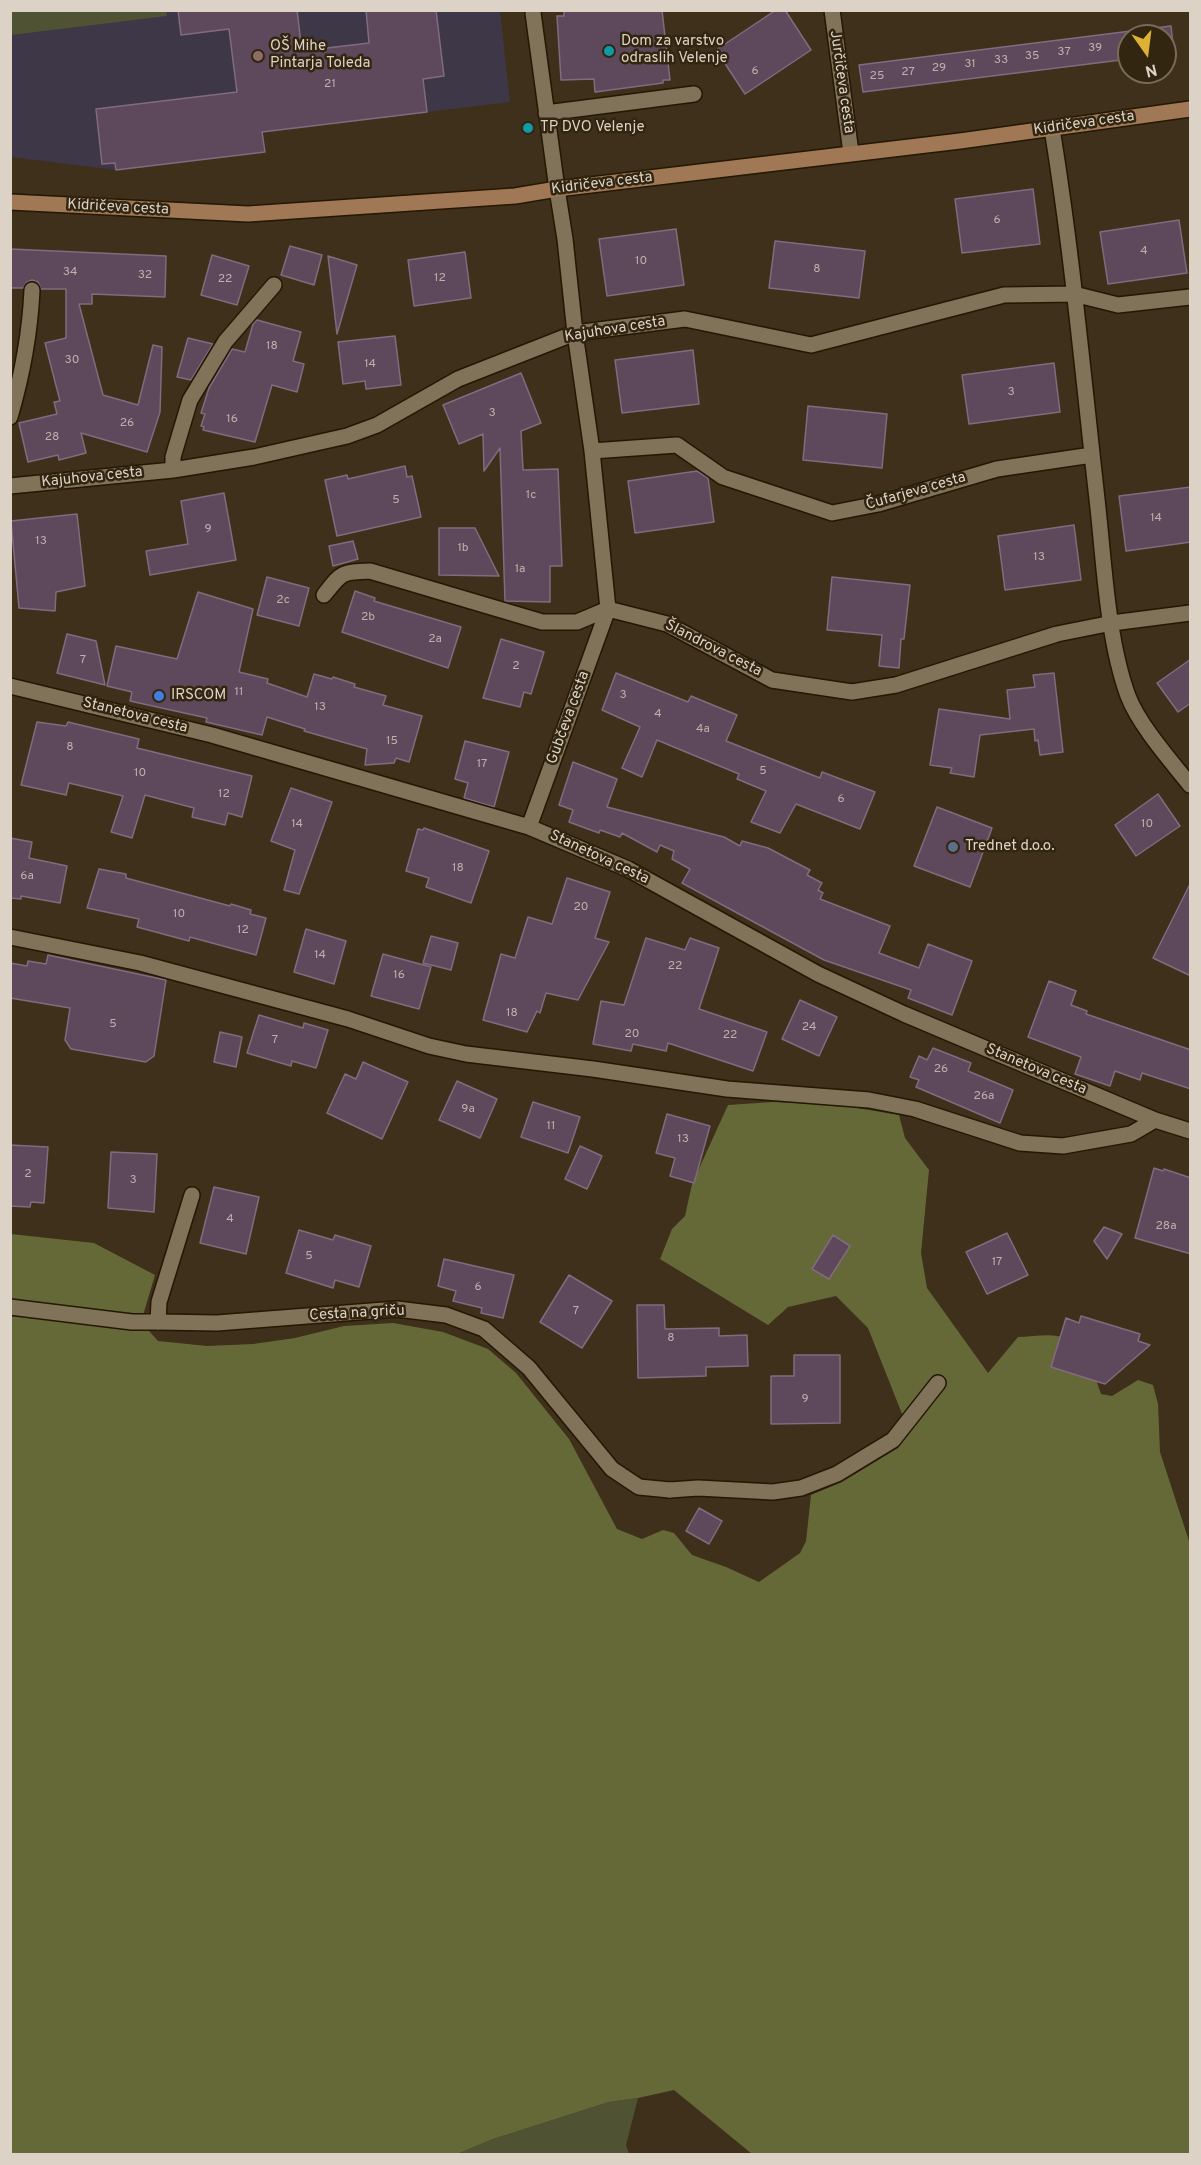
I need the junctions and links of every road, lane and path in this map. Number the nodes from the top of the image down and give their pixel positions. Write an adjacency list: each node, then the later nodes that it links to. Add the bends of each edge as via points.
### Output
1 (832, 10): 7 (street, Jurčičeva cesta)
2 (533, 13): 5 (street)
3 (694, 94): 5 (street)
4 (1191, 109): 6 (main road, Kidričeva cesta)
5 (546, 112): 8 (street)
6 (1052, 129): 7 (main road, Kidričeva cesta); 12 (street)
7 (851, 153): 8 (main road, Kidričeva cesta)
8 (557, 189): 9 (main road, Kidričeva cesta, via 515,196 248,214); 14 (street)
9 (10, 202)
10 (274, 285): 18 (street, via 225,342 190,400 173,457)
11 (32, 290): 15 (street, via 21,376)
12 (1074, 294): 13 (street, Kajuhova cesta, via 1118,305); 14 (street, Kajuhova cesta, via 1004,295 811,345 685,319); 17 (street)
13 (1191, 297)
14 (575, 333): 16 (street); 18 (street, Kajuhova cesta, via 458,379 377,425 347,436 254,458)
15 (10, 417)
16 (592, 451): 17 (street, Čufarjeva cesta, via 677,445 723,477 832,513 878,504 997,469); 21 (street)
17 (1092, 455): 23 (street)
18 (173, 470): 19 (street, Kajuhova cesta)
19 (10, 486)
20 (324, 595): 21 (street, via 341,574 370,571 542,622 577,622)
21 (608, 609): 23 (street, Šlandrova cesta, via 668,624 772,680 852,692 896,685 1057,634); 26 (street, Gubčeva cesta)
22 (1191, 613): 23 (street, Šlandrova cesta)
23 (1112, 623): 25 (street, via 1129,698 1154,739)
24 (10, 686): 26 (street, Stanetova cesta, via 212,735)
25 (1191, 785)
26 (529, 827): 28 (street, Stanetova cesta, via 628,869 818,974)
27 (10, 937): 28 (street, via 151,966 466,1054 727,1089 869,1100 915,1109 1020,1143 1063,1146 1131,1134)
28 (1155, 1120): 29 (street, Stanetova cesta)
29 (1191, 1131)
30 (192, 1196): 32 (street, via 159,1302)
31 (10, 1307): 32 (street, Cesta na griču)
32 (158, 1322): 33 (street, Cesta na griču, via 229,1322 397,1309 446,1315 484,1329 529,1368 612,1469 639,1487 670,1490 773,1492 801,1488 837,1474 893,1440)
33 (938, 1383)

